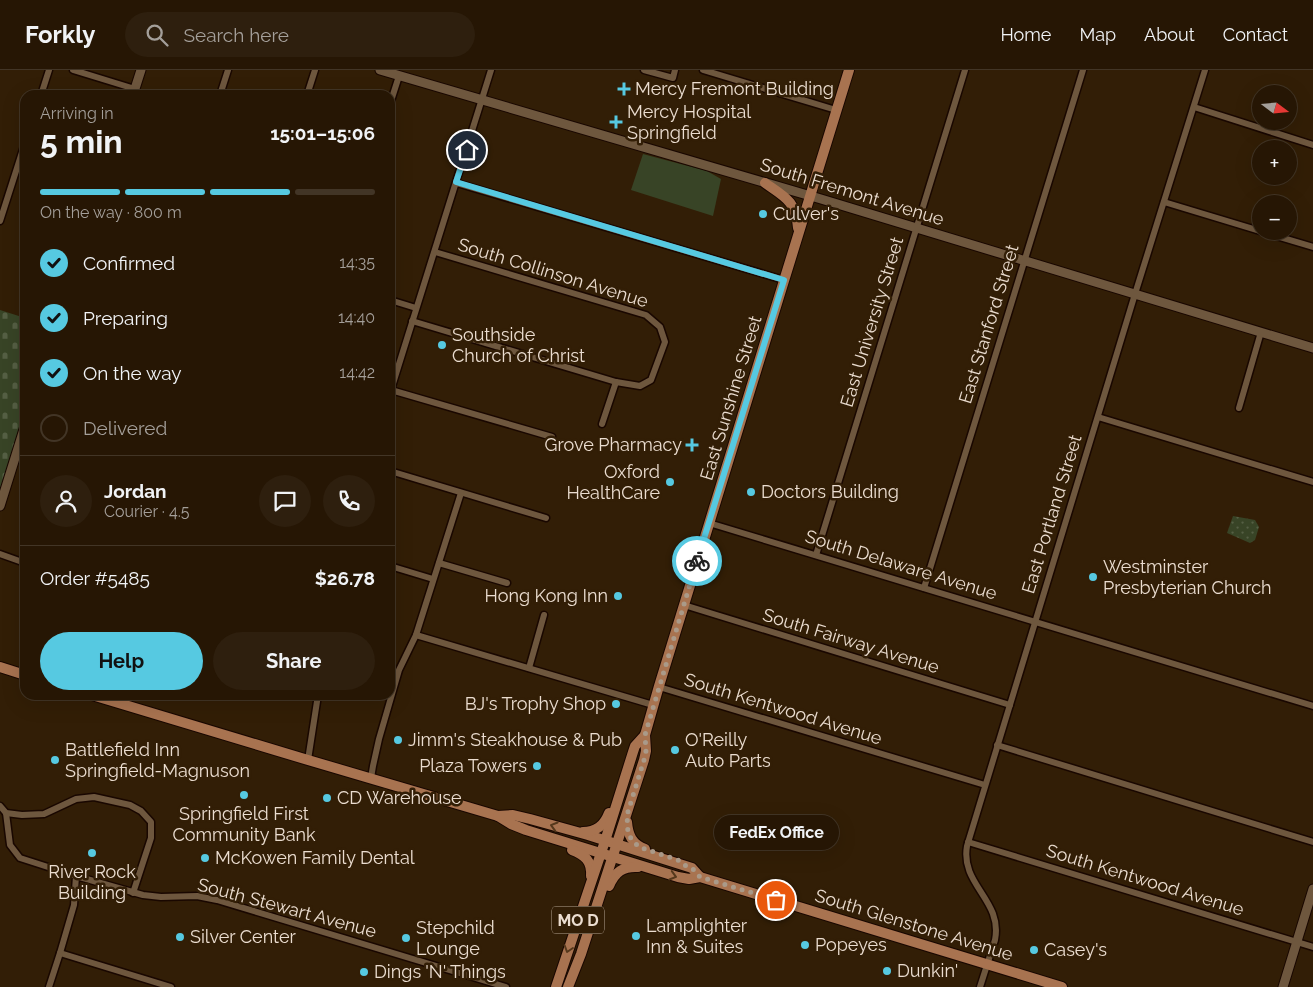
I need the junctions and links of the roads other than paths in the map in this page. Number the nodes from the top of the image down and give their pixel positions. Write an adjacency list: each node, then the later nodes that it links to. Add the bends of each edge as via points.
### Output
1 (49, 70): 16 (street)
2 (72, 70): 17 (street)
3 (141, 70): 18 (street)
4 (228, 70): 19 (street)
5 (315, 70): 20 (street)
6 (380, 70): 15 (street, South Fremont Avenue)
7 (491, 70): 22 (street)
8 (644, 70): 9 (street, via 673,78)
9 (675, 70)
10 (703, 70): 24 (street)
11 (849, 70): 24 (main road, East Sunshine Street)
12 (965, 70): 32 (street, East University Street)
13 (1083, 70): 36 (street, East Stanford Street)
14 (1205, 70): 23 (street, East Portland Street)
15 (399, 76): 21 (street); 22 (street, South Fremont Avenue)
16 (43, 90)
17 (128, 90)
18 (135, 90)
19 (222, 90)
20 (309, 90)
21 (394, 90)
22 (482, 100): 27 (street); 28 (street, South Fremont Avenue)
23 (1194, 107): 25 (street); 30 (street, East Portland Street)
24 (836, 110): 29 (main road, East Sunshine Street)
25 (1313, 145)
26 (20, 159): 31 (street)
27 (456, 182): 35 (street); 37 (street)
28 (765, 183): 29 (street, South Fremont Avenue); 33 (main road, via 795,210)
29 (810, 197): 32 (street, South Fremont Avenue); 33 (main road, East Sunshine Street)
30 (1164, 202): 34 (street); 38 (street, East Portland Street)
31 (0, 221)
32 (916, 228): 36 (street, South Fremont Avenue); 60 (street, East University Street)
33 (798, 236): 37 (main road, East Sunshine Street)
34 (1313, 247)
35 (435, 252): 40 (street); 45 (street, South Collinson Avenue, via 646,315 660,327 665,342 651,380 640,386)
36 (1024, 261): 38 (street, South Fremont Avenue); 66 (street, East Stanford Street)
37 (784, 280): 58 (main road, East Sunshine Street)
38 (1135, 294): 42 (street, South Fremont Avenue); 48 (street, East Portland Street)
39 (395, 302): 40 (street)
40 (416, 308): 41 (street)
41 (412, 320): 44 (street); 45 (street)
42 (1261, 332): 43 (street, South Fremont Avenue); 47 (street)
43 (1313, 348)
44 (395, 376)
45 (616, 382): 49 (street)
46 (395, 393): 50 (street)
47 (1239, 408)
48 (1098, 417): 53 (street); 69 (street, East Portland Street)
49 (602, 424)
50 (552, 437)
51 (20, 440): 54 (street)
52 (395, 473): 55 (street)
53 (1313, 482)
54 (2, 489): 56 (street)
55 (461, 493): 57 (street); 62 (street)
56 (0, 506)
57 (546, 518)
58 (709, 523): 60 (street, South Delaware Avenue); 67 (main road, East Sunshine Street)
59 (0, 554): 61 (street)
60 (816, 555): 66 (street, South Delaware Avenue)
61 (20, 561)
62 (439, 563): 64 (street); 65 (street)
63 (395, 568): 64 (street)
64 (433, 579): 70 (street)
65 (506, 583)
66 (924, 588): 69 (street, South Delaware Avenue)
67 (684, 605): 75 (main road, East Sunshine Street); 80 (street, South Fairway Avenue)
68 (544, 615): 72 (street)
69 (1035, 622): 80 (street, East Portland Street); 81 (street, South Delaware Avenue)
70 (416, 634): 72 (street); 74 (street)
71 (0, 667): 73 (main road)
72 (529, 668): 79 (street)
73 (20, 673)
74 (395, 684)
75 (659, 687): 79 (main road, East Sunshine Street); 87 (street, South Kentwood Avenue)
76 (109, 700): 85 (main road, South Glenstone Avenue)
77 (317, 700): 85 (street)
78 (391, 700): 86 (street)
79 (653, 705): 82 (main road, East Sunshine Street)
80 (1010, 705): 83 (street, East Portland Street)
81 (1313, 706)
82 (645, 735): 84 (main road, East Sunshine Street); 90 (main road, East Sunshine Street, via 644,760)
83 (997, 745): 87 (street, East Portland Street); 96 (street)
84 (633, 752): 93 (main road, via 625,765 605,822 591,832); 94 (main road, East Sunshine Street)
85 (308, 760): 86 (main road, South Glenstone Avenue)
86 (372, 778): 91 (main road, South Glenstone Avenue)
87 (985, 786): 95 (street, East Portland Street)
88 (0, 806): 89 (street)
89 (6, 813): 102 (street, South Stewart Avenue, via 10,845 20,858); 106 (street, via 44,814 76,799 94,796 141,811 151,822 151,838)
90 (627, 815): 97 (main road, East Sunshine Street); 100 (main road, via 628,834 635,844)
91 (498, 816): 92 (main road, South Glenstone Avenue); 93 (main road, South Glenstone Avenue, one-way to 91, via 513,815)
92 (526, 830): 98 (main road, South Glenstone Avenue); 104 (main road, via 531,836 586,858 591,870)
93 (574, 832): 94 (main road, South Glenstone Avenue)
94 (605, 841): 97 (main road, South Glenstone Avenue); 98 (main road, East Sunshine Street)
95 (968, 842): 107 (street, South Kentwood Avenue); 111 (street, East Portland Street, via 969,871 990,906 996,923 995,940)
96 (1313, 842)
97 (617, 844): 99 (main road, East Sunshine Street); 100 (main road, South Glenstone Avenue)
98 (601, 853): 99 (main road, South Glenstone Avenue); 104 (main road, East Sunshine Street / MO D)
99 (613, 857): 101 (main road, South Glenstone Avenue); 110 (main road, East Sunshine Street / MO D)
100 (684, 865): 103 (main road, South Glenstone Avenue)
101 (648, 868): 103 (main road, South Glenstone Avenue, one-way to 103, via 678,878); 110 (main road, via 629,867 615,875)
102 (76, 876): 106 (street, South Stewart Avenue); 109 (street, via 74,905)
103 (700, 877): 111 (main road, South Glenstone Avenue)
104 (589, 888): 115 (main road, East Sunshine Street / MO D, one-way to 115)
105 (1313, 888): 107 (street)
106 (133, 893): 114 (street, South Stewart Avenue, via 217,900)
107 (1297, 942): 108 (street, South Kentwood Avenue); 119 (street)
108 (1313, 947)
109 (60, 953): 112 (street); 113 (street)
110 (581, 954): 116 (main road, East Sunshine Street / MO D)
111 (987, 965): 117 (street, East Portland Street); 118 (main road, South Glenstone Avenue)
112 (49, 987)
113 (171, 987)
114 (506, 987)
115 (556, 987)
116 (568, 987)
117 (980, 987)
118 (1062, 987)
119 (1283, 987)

